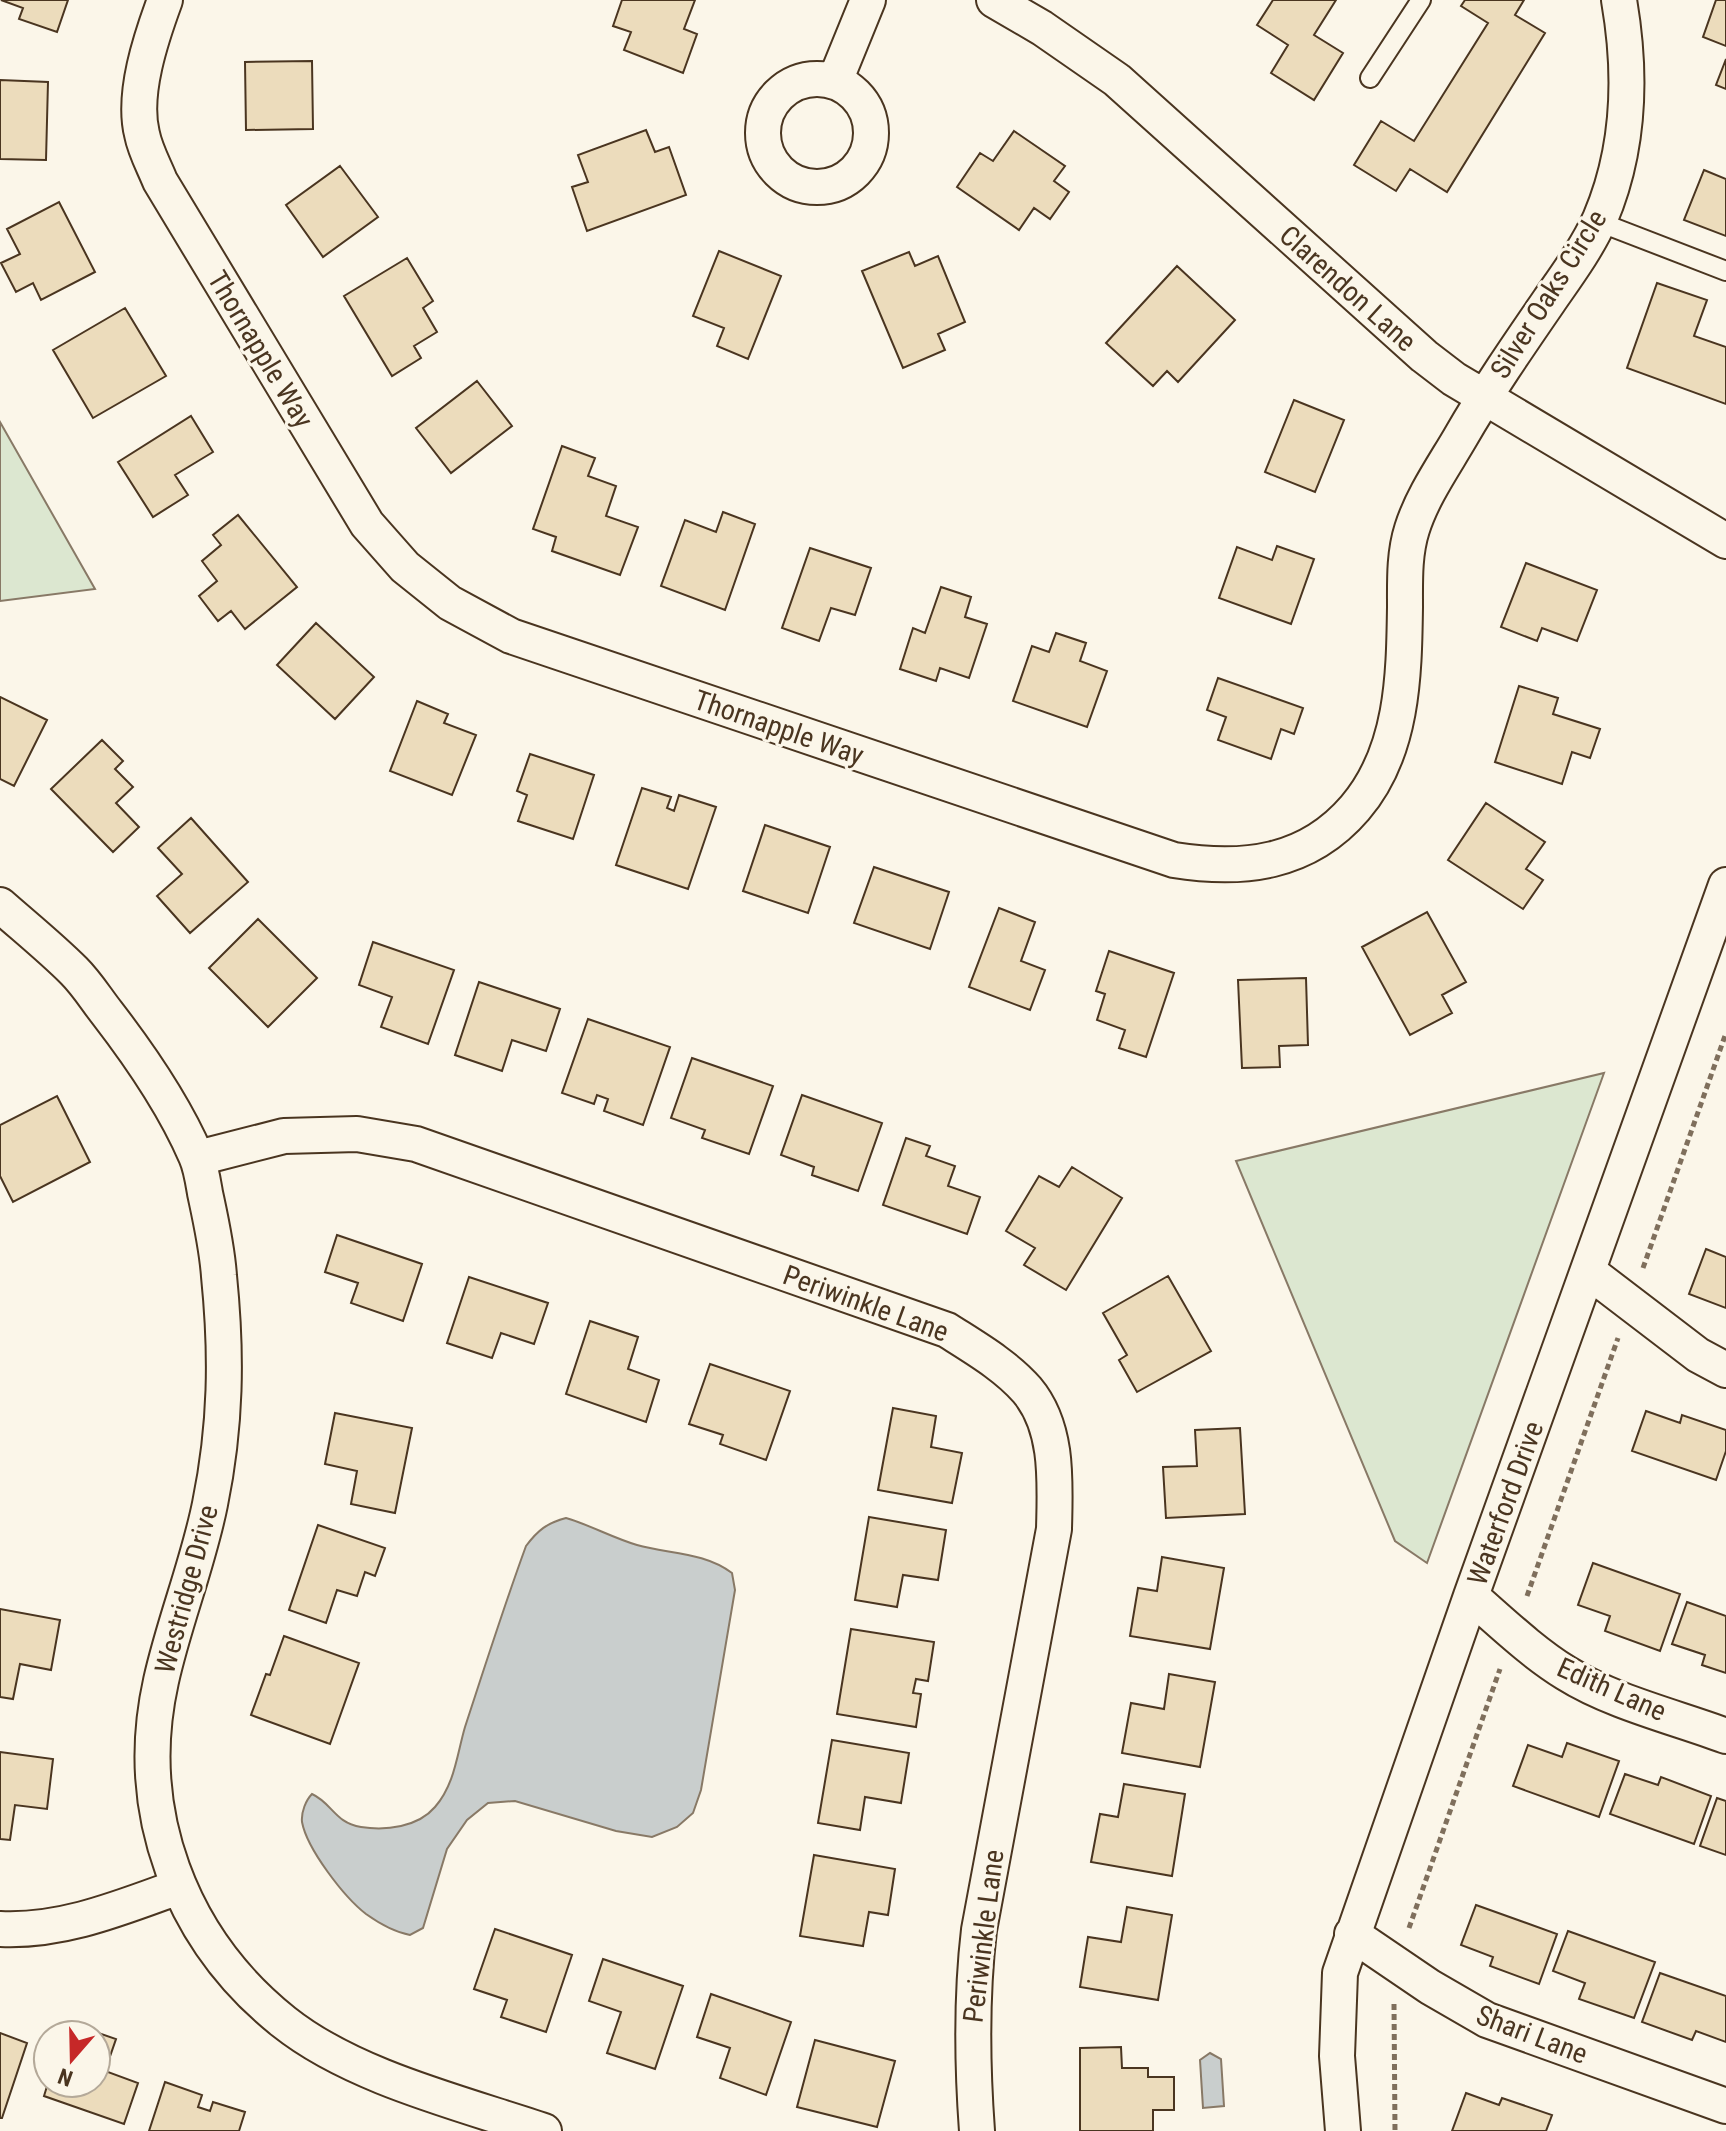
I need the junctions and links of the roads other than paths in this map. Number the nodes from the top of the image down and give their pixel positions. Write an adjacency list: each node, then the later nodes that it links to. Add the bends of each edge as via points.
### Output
1 (165, 0): 10 (street, Thornapple Way, via 149,44 141,91 141,133 160,181 367,524 405,567 450,603 511,636 1174,860 1246,866 1290,855 1326,837 1356,807 1379,772 1395,729 1404,679 1406,561 1412,529)
2 (868, 0): 7 (street)
3 (994, 0): 10 (street, Clarendon Lane, via 1117,80 1424,356)
4 (1421, 0): 6 (lane)
5 (1619, 0): 8 (street, Silver Oaks Circle, via 1627,71 1625,126 1614,184)
6 (1370, 78)
7 (835, 81)
8 (1599, 222): 9 (lane); 10 (street, Silver Oaks Circle)
9 (1726, 271)
10 (1483, 398): 11 (street, Clarendon Lane)
11 (1726, 541)
12 (1726, 885): 14 (street, Waterford Drive)
13 (0, 905): 15 (street, Westridge Drive, via 77,974 146,1064)
14 (1713, 968): 16 (street, Waterford Drive)
15 (198, 1158): 20 (street, Westridge Drive, via 216,1241 224,1329 223,1429 209,1507 161,1683 152,1748 162,1843); 25 (street, Periwinkle Lane, via 284,1136 357,1134 416,1144 947,1330 994,1360 1028,1392 1049,1433 1054,1529 979,1930 971,2056)
16 (1588, 1271): 17 (street, via 1698,1355); 18 (street, Waterford Drive)
17 (1726, 1370)
18 (1471, 1596): 19 (street, Edith Lane, via 1569,1675); 22 (street, Waterford Drive)
19 (1726, 1736)
20 (178, 1887): 21 (street, via 74,1923); 24 (street, Westridge Drive, via 211,1943 247,1987 297,2031 334,2055 398,2081)
21 (0, 1929)
22 (1352, 1934): 23 (street, Shari Lane, via 1487,2020); 26 (street, Waterford Drive, via 1338,2001)
23 (1726, 2106)
24 (544, 2131)
25 (977, 2131)
26 (1343, 2131)

